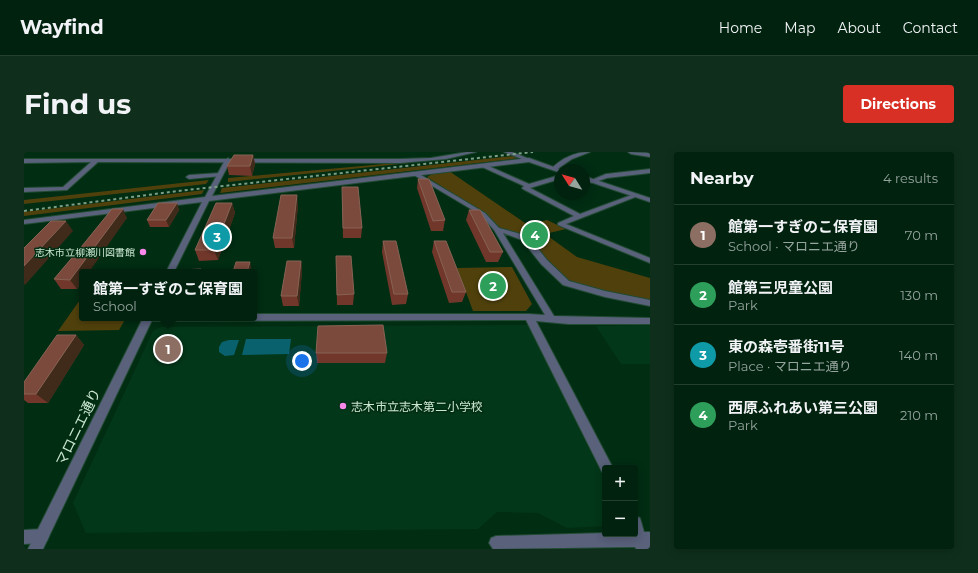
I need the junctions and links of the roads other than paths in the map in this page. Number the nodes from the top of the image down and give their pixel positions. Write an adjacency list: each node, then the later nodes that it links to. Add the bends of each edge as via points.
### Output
1 (226, 152): 11 (street)
2 (234, 152): 11 (street)
3 (454, 152): 9 (street)
4 (473, 152): 9 (street)
5 (507, 152): 13 (street)
6 (587, 152): 16 (street, via 578,153)
7 (631, 152): 10 (street)
8 (348, 154): 12 (street)
9 (462, 155): 12 (street, via 391,162)
10 (650, 155)
11 (225, 160): 12 (street); 15 (street); 21 (street)
12 (357, 160)
13 (529, 160): 17 (street); 18 (street)
14 (24, 161): 15 (street)
15 (96, 161): 26 (street, via 65,189)
16 (561, 164)
17 (482, 165): 20 (street); 25 (street)
18 (554, 169)
19 (650, 171): 24 (street, via 606,176)
20 (414, 173): 28 (street); 32 (street, via 483,214)
21 (220, 175): 22 (street); 28 (street)
22 (189, 177)
23 (554, 179): 25 (street)
24 (592, 181): 27 (street)
25 (529, 186): 30 (street, via 525,188)
26 (24, 190)
27 (636, 195): 29 (street); 30 (street)
28 (207, 199): 31 (street); 34 (street)
29 (650, 200)
30 (579, 216): 33 (street, via 560,224)
31 (24, 222)
32 (497, 229): 35 (street, via 525,238 544,262 566,283); 38 (street)
33 (650, 261)
34 (172, 269)
35 (650, 303)
36 (529, 317): 37 (street); 38 (street); 41 (street)
37 (257, 318)
38 (552, 320): 39 (street)
39 (650, 320)
40 (147, 321): 43 (street, マロニエ通り)
41 (605, 465)
42 (638, 528): 45 (street)
43 (42, 536): 44 (street); 47 (street, マロニエ通り)
44 (24, 537)
45 (645, 542): 46 (street)
46 (496, 543)
47 (35, 549)

